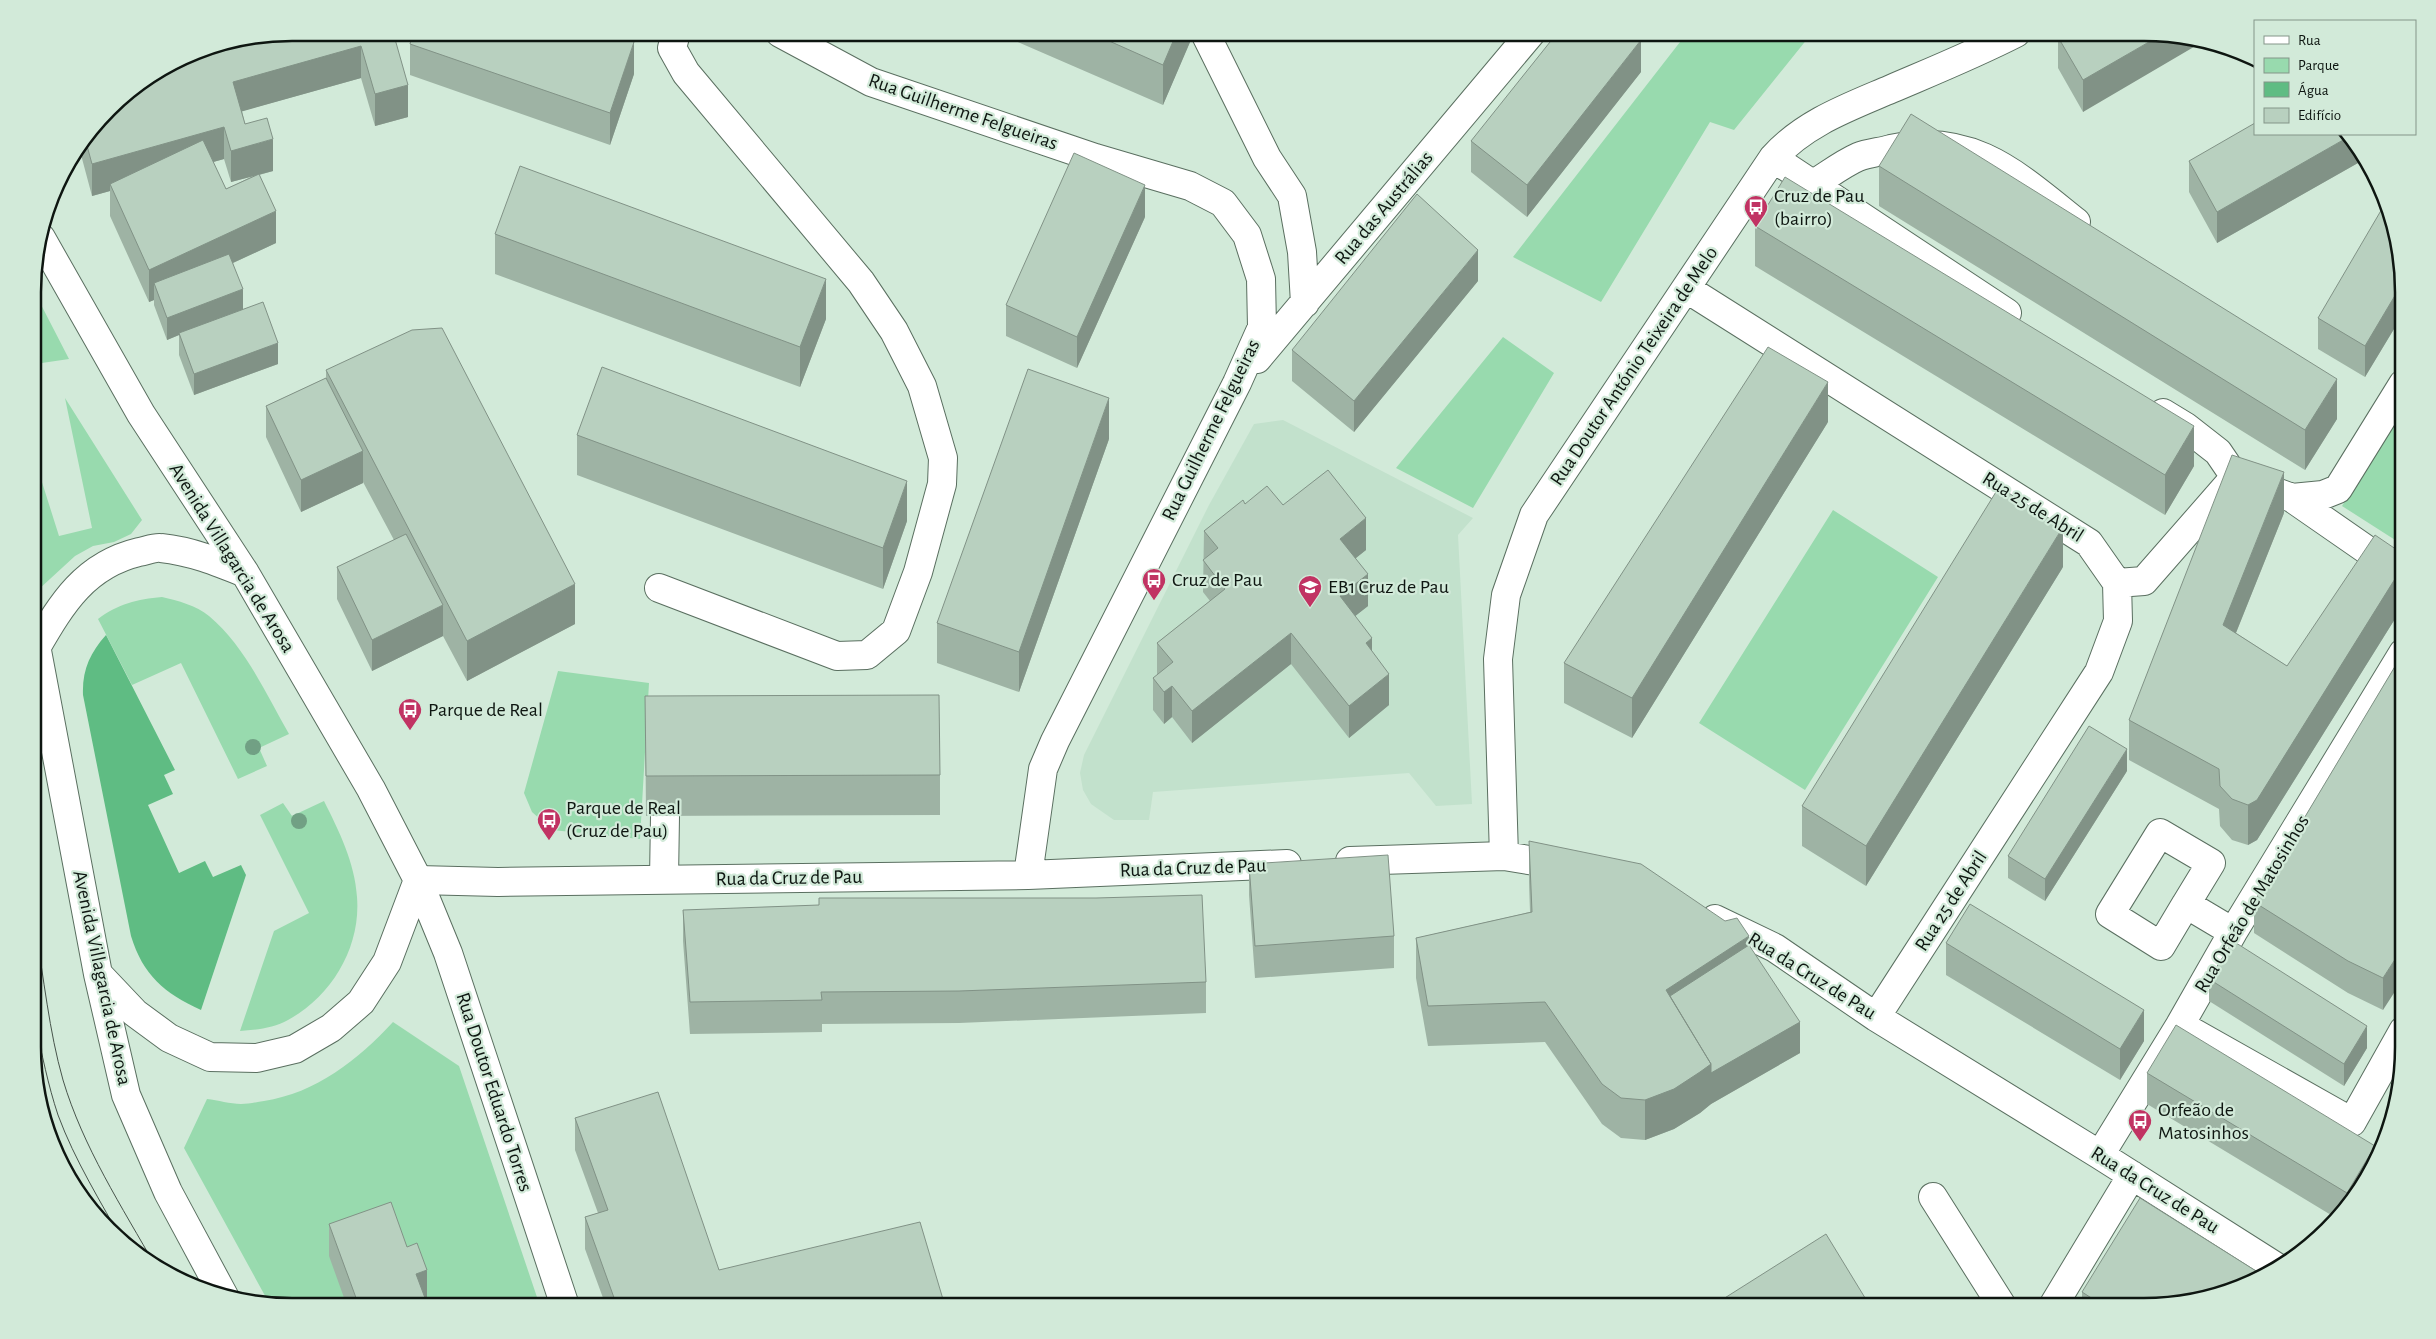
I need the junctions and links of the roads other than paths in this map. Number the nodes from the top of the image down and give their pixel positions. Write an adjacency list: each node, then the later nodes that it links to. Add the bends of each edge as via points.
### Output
1 (674, 41): 21 (street, via 672,48 686,73 861,282 894,331 922,386 943,458 942,484 920,563 896,631 866,655 837,656)
2 (796, 41): 13 (street, Rua Guilherme Felgueiras, via 871,82 1096,158 1190,186 1223,203 1247,235 1261,279 1262,327)
3 (1209, 41): 11 (street, via 1267,158 1292,196 1302,252)
4 (1523, 41): 11 (street, Rua das Austrálias)
5 (2000, 41): 6 (street, Rua Doutor António Teixeira de Melo, via 1803,130)
6 (1773, 158): 7 (street); 10 (street, Rua Doutor António Teixeira de Melo)
7 (1812, 185): 8 (street, via 1858,157 1914,144 1949,146 1981,154 2014,173); 12 (street)
8 (2096, 238)
9 (46, 246): 19 (street, Avenida Villagarcia de Arosa, via 142,414)
10 (1687, 289): 20 (street, Rua 25 de Abril, via 2089,543); 26 (street, Rua Doutor António Teixeira de Melo, via 1534,516 1506,595 1498,659)
11 (1305, 303): 13 (street, Rua das Austrálias)
12 (2026, 326)
13 (1237, 383): 28 (street, Rua Guilherme Felgueiras, via 1043,769)
14 (2395, 397): 17 (street, via 2338,489 2324,495)
15 (2139, 399): 16 (street, via 2186,427 2218,452)
16 (2235, 478): 17 (street); 20 (street, via 2144,581)
17 (2292, 498): 18 (street)
18 (2395, 569)
19 (245, 573): 22 (street, via 204,556 159,547 119,557 88,576 60,606); 30 (street, Avenida Villagarcia de Arosa, via 371,789)
20 (2117, 583): 35 (street, Rua 25 de Abril, via 2118,621 2099,672)
21 (659, 588)
22 (41, 636)
23 (2395, 666): 33 (street, Rua Orfeão de Matosinhos)
24 (41, 671): 34 (street, Avenida Villagarcia de Arosa)
25 (665, 816): 29 (street)
26 (1504, 856): 27 (street, Rua da Cruz de Pau); 28 (street, Rua da Cruz de Pau)
27 (1588, 871)
28 (1028, 875): 29 (street, Rua da Cruz de Pau)
29 (664, 879): 30 (street, Rua da Cruz de Pau)
30 (418, 880): 34 (street, via 387,962 361,1002 331,1028 295,1049 257,1058 210,1057 169,1038 135,1013); 43 (street, Rua Doutor Eduardo Torres, via 448,953)
31 (2186, 904): 33 (street)
32 (1694, 909): 35 (street, Rua da Cruz de Pau, via 1775,948)
33 (2233, 932): 36 (street, Rua Orfeão de Matosinhos)
34 (98, 974): 42 (street, Avenida Villagarcia de Arosa, via 126,1095 168,1192)
35 (1876, 1017): 38 (street, Rua da Cruz de Pau)
36 (2180, 1025): 37 (street, via 2352,1122); 38 (street, Rua Orfeão de Matosinhos)
37 (2395, 1045)
38 (2100, 1155): 39 (street, Rua da Cruz de Pau)
39 (2132, 1175): 41 (street, Rua da Cruz de Pau); 45 (street)
40 (1932, 1197): 44 (street)
41 (2270, 1263)
42 (219, 1286)
43 (563, 1298)
44 (1997, 1298)
45 (2058, 1298)

